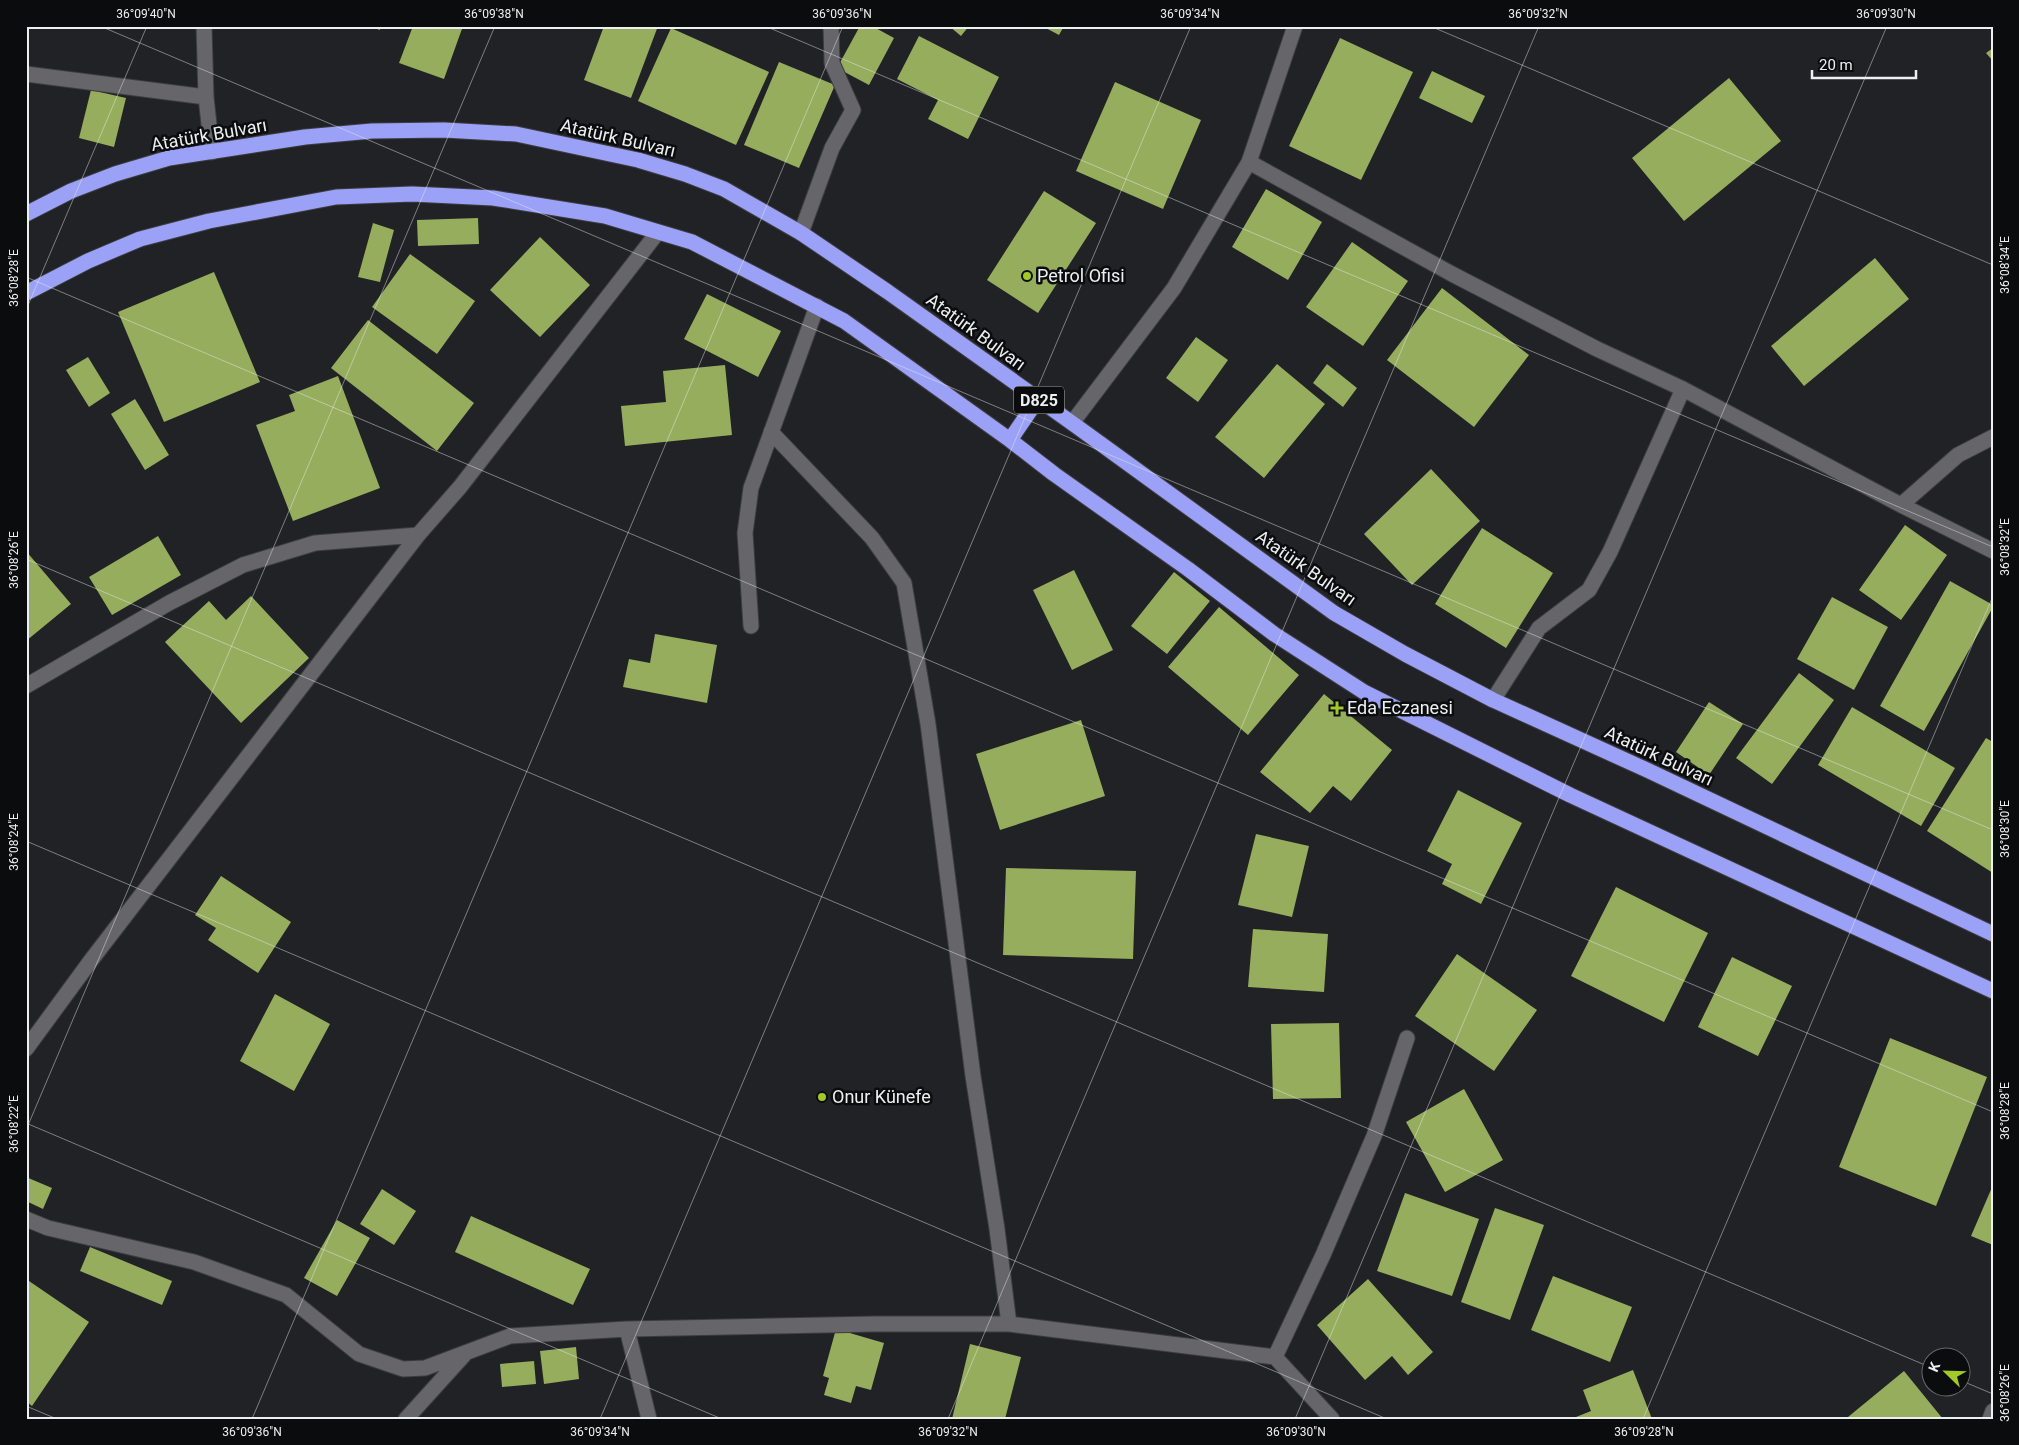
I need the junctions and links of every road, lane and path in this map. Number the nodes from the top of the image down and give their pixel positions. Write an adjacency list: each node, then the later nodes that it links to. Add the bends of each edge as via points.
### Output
1 (204, 26): 5 (street)
2 (831, 26): 10 (street, via 832,63 853,110 832,148)
3 (1295, 26): 7 (street)
4 (26, 74): 5 (street)
5 (206, 97): 6 (street)
6 (212, 152): 8 (highway, Atatürk Bulvarı / D825, via 169,158 115,174 71,191); 10 (highway, Atatürk Bulvarı / D825, via 372,131 516,134 638,160 685,174 724,189)
7 (1248, 162): 13 (street, via 1469,283); 15 (street, via 1174,288)
8 (26, 214)
9 (658, 232): 11 (highway, D825, via 605,216 493,198 412,194 336,197 209,221 140,239); 12 (highway, D825, via 692,242); 20 (street, via 460,488)
10 (801, 233): 14 (highway, Atatürk Bulvarı / D825)
11 (26, 293)
12 (817, 306): 16 (street); 18 (highway, D825)
13 (1683, 389): 19 (street); 24 (street, via 1610,552 1589,590 1539,628)
14 (1038, 399): 15 (highway, Atatürk Bulvarı / D825); 18 (highway)
15 (1072, 423): 24 (highway, Atatürk Bulvarı / D825, via 1334,613)
16 (770, 432): 22 (street, via 751,488 745,533); 30 (street, via 872,538 904,583 928,724 972,1076 998,1229)
17 (1993, 436): 19 (street, via 1958,455)
18 (1010, 440): 26 (highway, D825, via 1274,634 1364,692 1570,795)
19 (1901, 505): 21 (street)
20 (418, 535): 23 (street, via 315,543 242,565 169,603); 28 (street, via 92,959)
21 (1993, 551)
22 (751, 626)
23 (26, 686)
24 (1493, 700): 25 (highway, Atatürk Bulvarı / D825)
25 (1993, 934)
26 (1993, 991)
27 (1407, 1038): 33 (street, via 1374,1136)
28 (26, 1050)
29 (26, 1219): 32 (street, via 48,1228 194,1262 286,1295 359,1354 402,1369 425,1368)
30 (1009, 1324): 31 (street); 33 (street)
31 (627, 1329): 32 (street, via 510,1336); 36 (street)
32 (469, 1350): 35 (street)
33 (1275, 1357): 37 (street)
34 (1993, 1411): 38 (street)
35 (406, 1419)
36 (649, 1419)
37 (1332, 1419)
38 (1990, 1419)

